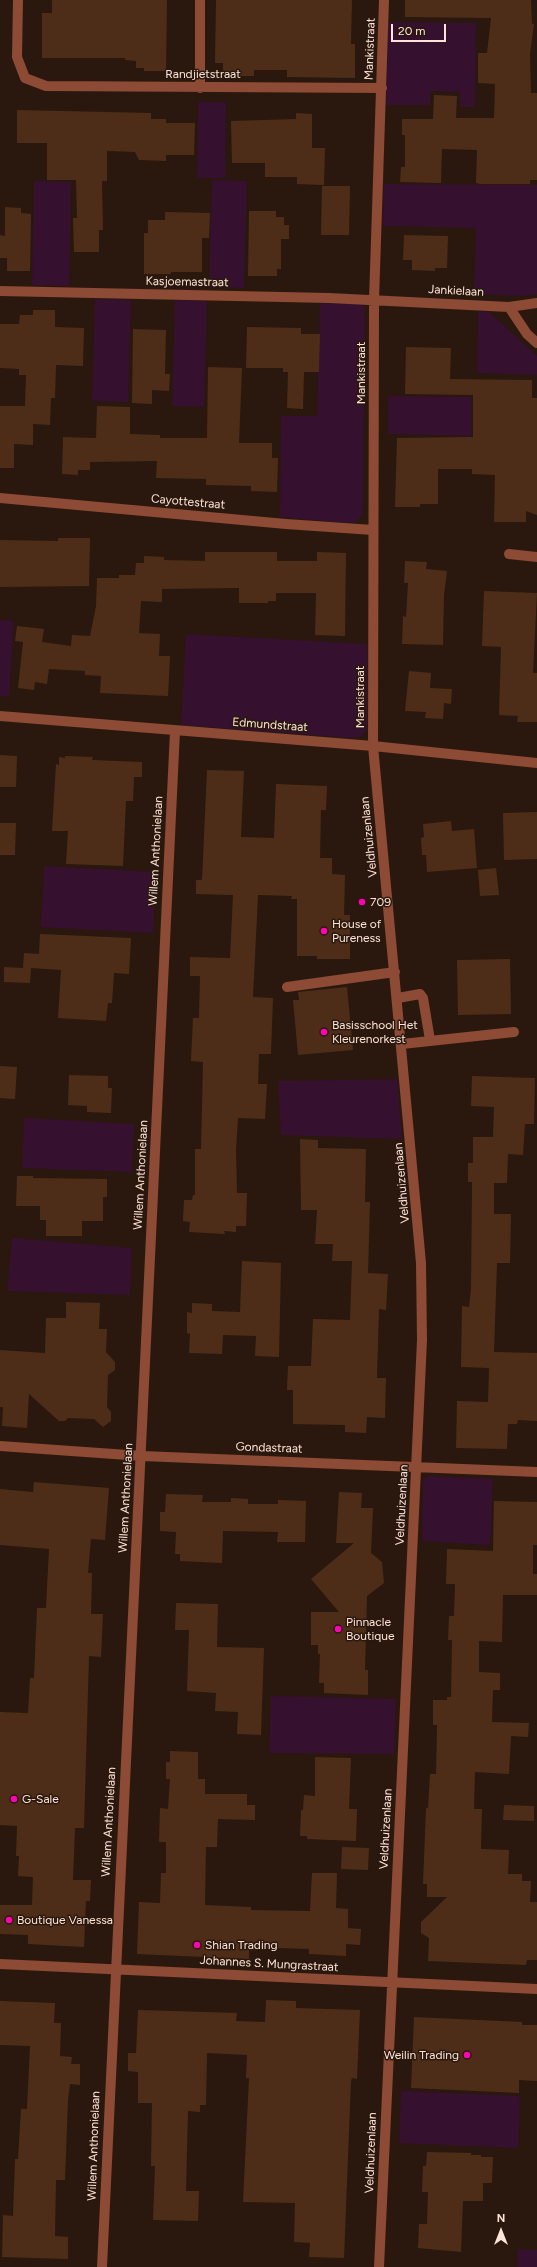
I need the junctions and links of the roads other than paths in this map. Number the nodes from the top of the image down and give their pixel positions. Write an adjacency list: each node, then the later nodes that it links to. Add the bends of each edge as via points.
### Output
1 (18, 0): 4 (street, Randjietstraat, via 17,57 25,78 46,86)
2 (200, 0): 4 (street)
3 (384, 0): 5 (street, Mankistraat)
4 (200, 88): 5 (street, Randjietstraat)
5 (382, 88): 7 (street, Mankistraat)
6 (0, 291): 7 (street, Kasjoemastraat)
7 (374, 300): 9 (street, Jankielaan); 12 (street, Mankistraat)
8 (537, 303): 9 (street, Jankielaan)
9 (509, 307): 10 (street, via 527,334)
10 (537, 343)
11 (0, 498): 12 (street, Cayottestraat)
12 (373, 530): 17 (street, Mankistraat)
13 (509, 554): 14 (street)
14 (537, 557)
15 (0, 716): 16 (street, Edmundstraat)
16 (175, 731): 17 (street, Edmundstraat); 26 (street, Willem Anthonielaan)
17 (373, 746): 18 (street, Edmundstraat); 19 (street, Veldhuizenlaan)
18 (537, 763)
19 (395, 972): 20 (street); 21 (street, Veldhuizenlaan)
20 (287, 987)
21 (398, 998): 23 (street, via 420,994 423,998); 24 (street, Veldhuizenlaan)
22 (514, 1032): 23 (street)
23 (430, 1040): 24 (street)
24 (402, 1044): 27 (street, Veldhuizenlaan, via 421,1264 422,1340)
25 (0, 1446): 26 (street, Gondastraat)
26 (142, 1456): 27 (street, Gondastraat); 30 (street, Willem Anthonielaan)
27 (416, 1468): 28 (street, Gondastraat); 31 (street, Veldhuizenlaan)
28 (537, 1472)
29 (0, 1964): 30 (street, Johannes S. Mungrastraat)
30 (115, 1970): 31 (street, Johannes S. Mungrastraat); 33 (street, Willem Anthonielaan)
31 (392, 1982): 32 (street, Johannes S. Mungrastraat); 34 (street, Veldhuizenlaan)
32 (537, 1989)
33 (102, 2267)
34 (379, 2267)

